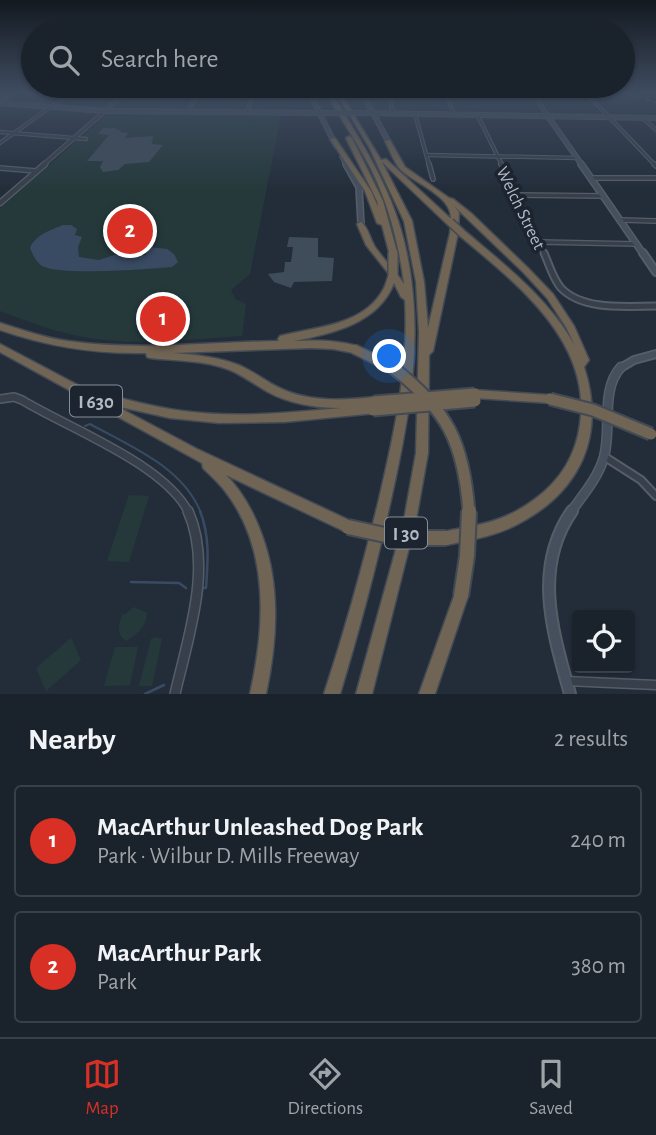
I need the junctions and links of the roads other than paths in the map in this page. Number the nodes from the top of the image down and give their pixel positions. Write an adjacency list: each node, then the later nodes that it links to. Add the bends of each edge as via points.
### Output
1 (23, 126): 13 (street)
2 (88, 126): 14 (street)
3 (328, 126): 16 (main road)
4 (344, 126): 38 (highway, via 380,201)
5 (348, 126): 46 (highway, I 30, via 390,207 406,270)
6 (359, 126): 19 (highway, I 30)
7 (381, 126): 17 (main road)
8 (419, 126): 20 (street)
9 (482, 126): 21 (street, Welch Street)
10 (555, 126): 22 (main road)
11 (617, 126): 23 (street)
12 (0, 132): 13 (street)
13 (14, 133): 14 (street); 18 (street)
14 (75, 138): 15 (street); 25 (street)
15 (86, 139)
16 (333, 139): 35 (main road, via 359,187); 38 (highway, via 368,191)
17 (388, 141): 29 (highway, via 399,164)
18 (0, 143)
19 (372, 147): 47 (highway, I 30, via 412,236 421,282); 48 (highway, bridge, via 545,311)
20 (427, 155): 21 (street); 28 (street)
21 (496, 157): 22 (street); 30 (street, Welch Street)
22 (578, 158): 26 (main road)
23 (655, 163)
24 (0, 168): 25 (street)
25 (36, 171): 32 (street)
26 (592, 178): 27 (street); 31 (main road)
27 (656, 178)
28 (433, 179)
29 (419, 181): 47 (highway, via 450,203 456,217); 48 (highway, via 456,203 552,298 578,339 584,360)
30 (516, 195): 31 (street); 36 (street, Welch Street)
31 (604, 196): 33 (main road)
32 (0, 202)
33 (621, 220): 34 (street); 37 (main road)
34 (656, 221)
35 (361, 224): 46 (highway, via 370,247 399,280)
36 (539, 242): 37 (street); 40 (street, Welch Street, via 558,283 573,296 596,304)
37 (637, 244): 39 (main road)
38 (393, 252): 42 (highway, bridge, via 393,275 383,298 357,319 307,335)
39 (656, 272)
40 (656, 306)
41 (0, 326): 44 (highway, via 55,343)
42 (232, 345): 44 (highway); 62 (highway, bridge, via 325,344 354,349 415,382 443,415 465,473 470,544 461,596)
43 (0, 348): 49 (highway, I 630)
44 (110, 350): 51 (highway, via 217,362 274,390 317,403)
45 (656, 354): 54 (main road, via 629,360 614,372)
46 (411, 361): 60 (highway, I 30, via 387,496)
47 (424, 368): 61 (highway, I 30, via 422,453 410,520)
48 (580, 368): 53 (highway, bridge, via 588,426 579,456 542,502 510,522 482,531 446,538 399,538 348,527)
49 (82, 392): 51 (highway, via 197,417 267,419); 53 (highway, I 630)
50 (0, 400): 58 (street, via 22,400 158,477 183,503 194,526 198,568)
51 (373, 406): 52 (highway, bridge, via 518,396 550,399 593,410)
52 (654, 436)
53 (193, 453): 59 (highway, via 232,488 260,546 270,622)
54 (605, 457): 55 (street); 56 (main road, via 563,523 551,555 550,611)
55 (656, 496)
56 (566, 681): 57 (street); 63 (main road)
57 (656, 685)
58 (175, 694)
59 (258, 694)
60 (332, 694)
61 (364, 694)
62 (427, 694)
63 (569, 694)

